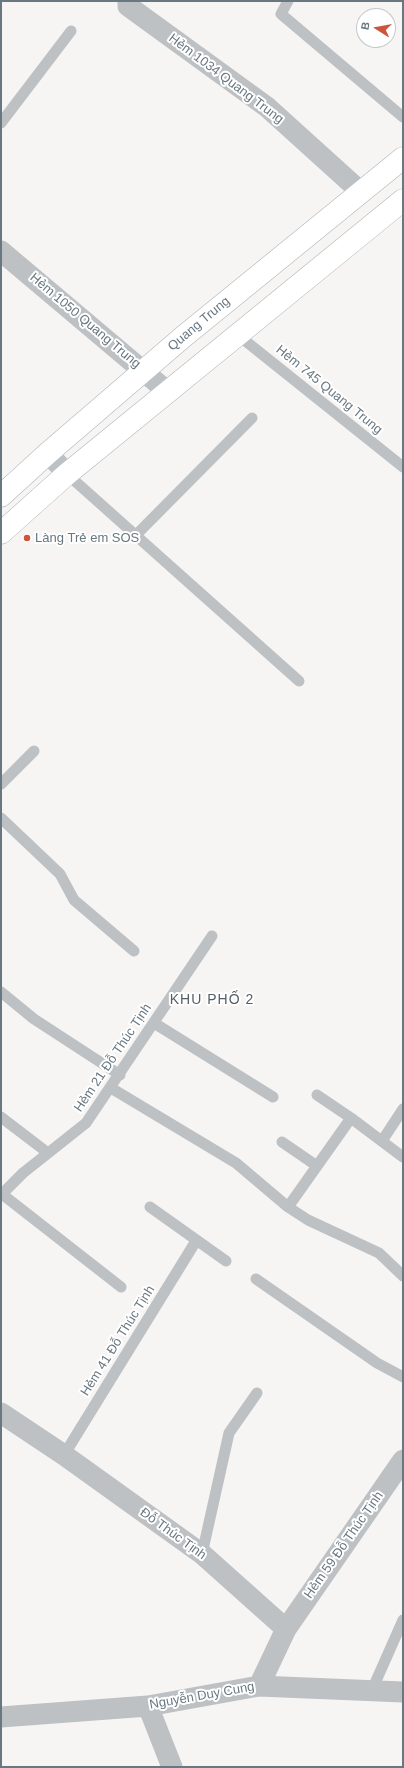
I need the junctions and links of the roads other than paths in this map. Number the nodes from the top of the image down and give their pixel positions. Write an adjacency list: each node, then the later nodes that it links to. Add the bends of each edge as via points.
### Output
1 (128, 1): 7 (street, Hẻm 1034 Quang Trung, via 128,6 267,107)
2 (288, 1): 4 (lane, via 281,14)
3 (71, 31): 5 (lane)
4 (403, 117)
5 (1, 123)
6 (403, 158): 7 (main road, Quang Trung)
7 (361, 192): 11 (main road, Quang Trung)
8 (403, 200): 10 (main road)
9 (1, 251): 11 (street, Hẻm 1050 Quang Trung)
10 (238, 335): 12 (main road); 15 (lane, Hẻm 745 Quang Trung)
11 (144, 370): 12 (street, Hẻm 1050 Quang Trung); 14 (main road, Quang Trung)
12 (168, 392): 16 (main road)
13 (252, 418): 19 (lane)
14 (48, 453): 16 (street); 17 (main road, Quang Trung)
15 (403, 467)
16 (67, 474): 18 (main road); 19 (lane)
17 (1, 496)
18 (1, 533)
19 (136, 535): 20 (lane)
20 (299, 681)
21 (34, 751): 22 (lane)
22 (1, 784)
23 (1, 818): 25 (lane, via 60,874 74,900)
24 (212, 936): 27 (lane, Hẻm 21 Đỗ Thúc Tịnh)
25 (134, 951)
26 (1, 992): 28 (lane, via 34,1019)
27 (154, 1023): 28 (lane, Hẻm 21 Đỗ Thúc Tịnh); 31 (lane)
28 (120, 1075): 29 (lane, Hẻm 21 Đỗ Thúc Tịnh)
29 (111, 1088): 37 (lane, Hẻm 21 Đỗ Thúc Tịnh, via 86,1123); 42 (lane, via 236,1163)
30 (317, 1095): 34 (lane)
31 (273, 1097)
32 (403, 1109): 35 (lane)
33 (1, 1117): 37 (lane)
34 (351, 1118): 35 (lane); 39 (lane)
35 (382, 1141): 38 (lane)
36 (282, 1142): 39 (lane)
37 (48, 1153): 40 (lane, Hẻm 21 Đỗ Thúc Tịnh)
38 (403, 1157)
39 (317, 1166): 42 (lane)
40 (1, 1195): 47 (lane)
41 (150, 1207): 43 (lane)
42 (288, 1207): 45 (lane, via 308,1220 379,1253)
43 (196, 1240): 44 (lane); 51 (lane, Hẻm 41 Đỗ Thúc Tịnh)
44 (226, 1261)
45 (403, 1276)
46 (256, 1279): 48 (lane, via 377,1363)
47 (121, 1287)
48 (403, 1377)
49 (257, 1393): 53 (lane, via 229,1433)
50 (1, 1413): 51 (street, Đỗ Thúc Tịnh)
51 (64, 1455): 53 (street, Đỗ Thúc Tịnh)
52 (403, 1460): 55 (street, Hẻm 59 Đỗ Thúc Tịnh)
53 (202, 1554): 55 (street, Đỗ Thúc Tịnh)
54 (403, 1620): 57 (lane)
55 (286, 1629): 56 (street)
56 (259, 1686): 57 (street, Nguyễn Duy Cung); 59 (street, Nguyễn Duy Cung)
57 (372, 1690): 58 (street, Nguyễn Duy Cung)
58 (403, 1692)
59 (148, 1706): 60 (street, Nguyễn Duy Cung); 61 (street)
60 (1, 1718)
61 (172, 1767)

